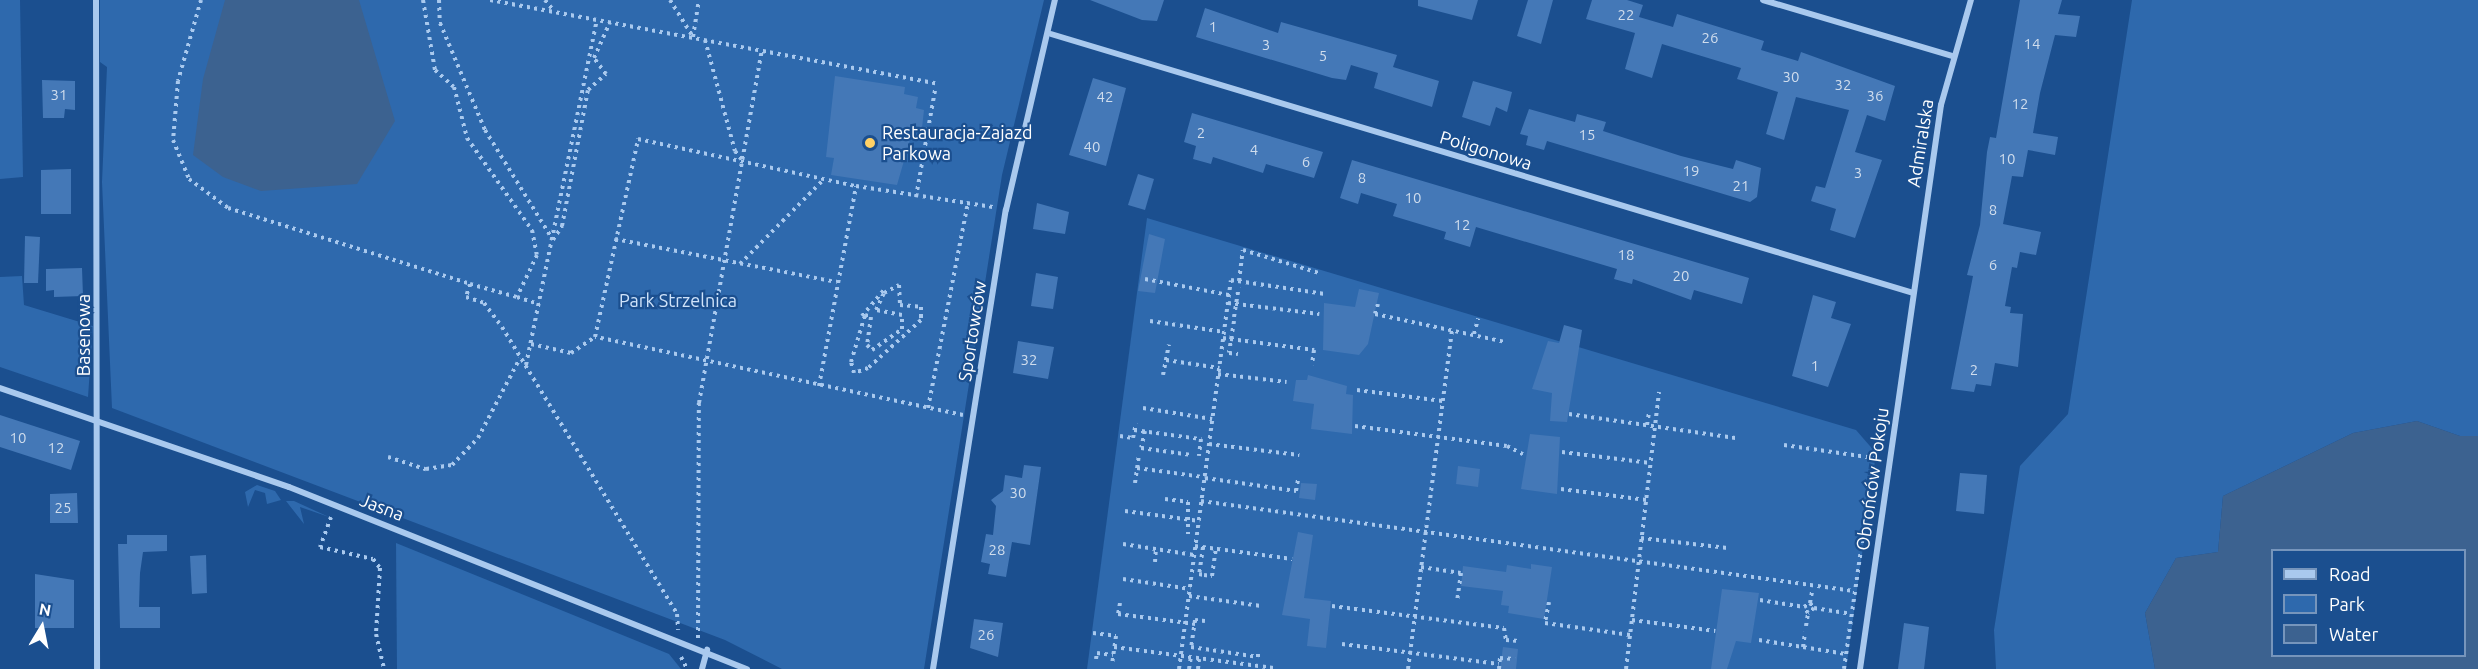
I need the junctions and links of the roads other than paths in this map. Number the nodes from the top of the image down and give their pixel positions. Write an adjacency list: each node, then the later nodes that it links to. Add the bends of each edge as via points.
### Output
1 (96, 0): 9 (street, Basenowa)
2 (1055, 0): 5 (street, Sportowców)
3 (1763, 0): 6 (street)
4 (1971, 0): 6 (street, Admiralska)
5 (1051, 34): 7 (street, Poligonowa); 14 (street, Sportowców, via 1006,210)
6 (1952, 56): 7 (street, Admiralska)
7 (1913, 294): 15 (street, Obrońców Pokoju)
8 (0, 388): 9 (street, Jasna)
9 (98, 421): 10 (street, Jasna, via 289,487); 11 (street, Basenowa)
10 (707, 650): 12 (street); 13 (street, Jasna)
11 (97, 669)
12 (702, 669)
13 (747, 669)
14 (933, 669)
15 (1860, 669)

